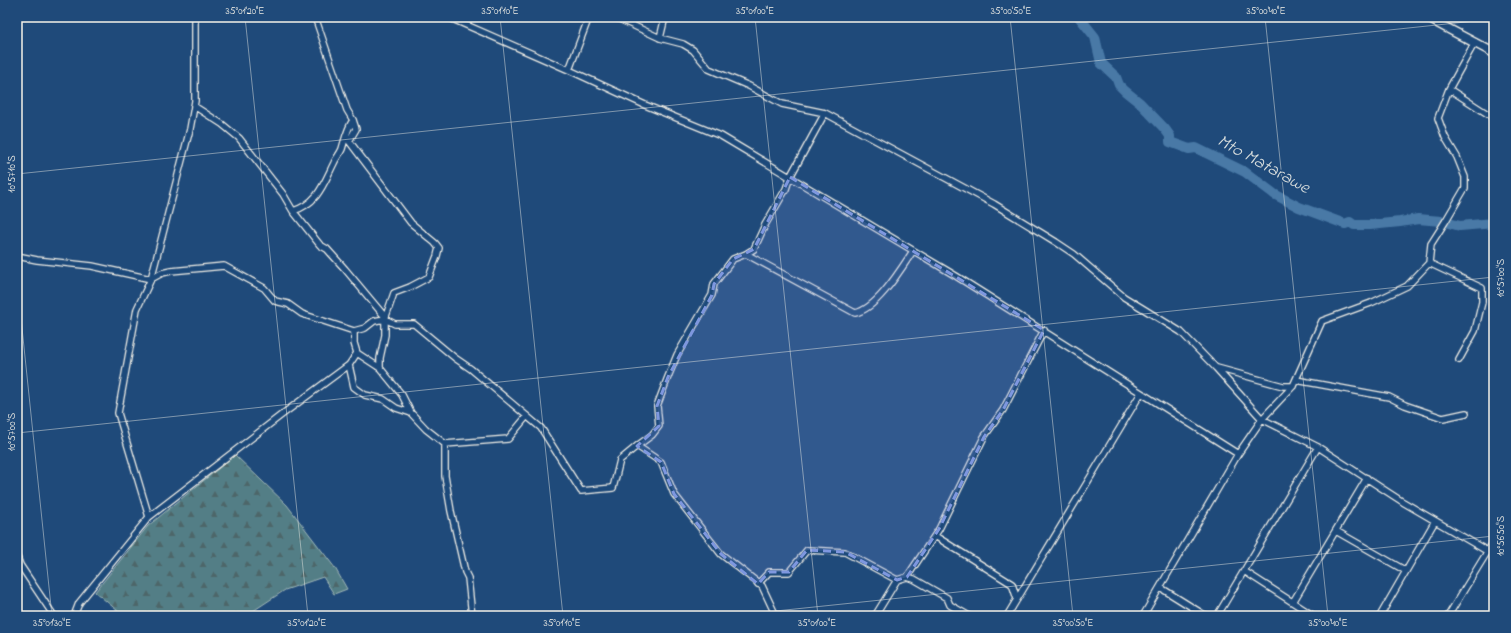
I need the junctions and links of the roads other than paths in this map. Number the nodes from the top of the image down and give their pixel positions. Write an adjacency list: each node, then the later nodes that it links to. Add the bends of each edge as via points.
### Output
1 (195, 17): 13 (street)
2 (315, 17): 16 (street, via 347,110)
3 (448, 17): 11 (street)
4 (589, 17): 11 (street)
5 (615, 17): 8 (street)
6 (665, 17): 8 (street)
7 (1426, 17): 9 (street)
8 (660, 38): 14 (street, via 683,44 693,50 709,69 756,89 782,104)
9 (1475, 42): 10 (street); 12 (street)
10 (1494, 53)
11 (569, 70): 17 (street, via 721,136)
12 (1449, 89): 15 (street); 22 (street, via 1438,118 1465,176 1465,188 1430,244)
13 (194, 106): 18 (street, via 239,138 283,194); 23 (street)
14 (826, 113): 17 (street); 31 (street, via 994,204 1056,242 1124,297 1181,332)
15 (1494, 118)
16 (354, 120): 18 (street, via 343,140 342,151 334,161 318,194 301,208); 24 (street, via 356,129 349,141 410,224 439,248 428,276 394,293)
17 (790, 177): 19 (street); 20 (street, via 754,249)
18 (292, 211): 24 (street)
19 (913, 251): 20 (street, via 879,296 866,308 855,313); 25 (street)
20 (746, 254): 39 (street, via 733,259 714,284 712,295 677,355 668,377 657,406 659,426)
21 (17, 256): 23 (street, via 92,266)
22 (1429, 263): 28 (street, via 1482,288 1482,302 1475,331); 32 (street, via 1407,286 1371,303 1322,321)
23 (151, 279): 26 (street, via 171,271 224,266 264,288 274,301 288,304 302,314); 43 (street, via 137,309 118,413)
24 (385, 318): 26 (street); 30 (street); 36 (street, via 395,324 414,324)
25 (1044, 330): 33 (street); 46 (street, via 1003,410 984,437)
26 (354, 332): 27 (street)
27 (357, 353): 29 (street); 30 (street)
28 (1459, 360)
29 (349, 365): 34 (street, via 354,387 365,395 383,399 396,408); 43 (street)
30 (380, 368): 34 (street)
31 (1216, 368): 32 (street, via 1283,386); 37 (street)
32 (1295, 383): 35 (street, via 1389,397 1443,418); 37 (street)
33 (1141, 393): 41 (street); 56 (street)
34 (412, 412): 38 (street, via 426,429)
35 (1466, 413)
36 (527, 416): 38 (street, via 508,439); 39 (street, via 545,434 582,491 613,488 620,460)
37 (1262, 419): 40 (street); 41 (street)
38 (445, 444): 60 (street, via 445,476 468,578)
39 (637, 446): 54 (street, via 661,462 674,494 720,554)
40 (1318, 447): 42 (street); 50 (street)
41 (1238, 454): 55 (street)
42 (1367, 478): 44 (street); 45 (street)
43 (149, 517): 59 (street, via 79,603)
44 (1435, 521): 48 (street); 51 (street)
45 (1336, 531): 51 (street); 57 (street)
46 (935, 536): 52 (street); 56 (street, via 1012,584)
47 (1494, 541): 48 (street)
48 (1488, 552): 70 (street)
49 (17, 557): 58 (street)
50 (1244, 571): 57 (street); 67 (street)
51 (1406, 571): 69 (street)
52 (907, 577): 53 (street); 63 (street, via 947,598 950,605)
53 (897, 580): 54 (street, via 845,552 808,550 789,572 769,572); 62 (street)
54 (758, 584): 61 (street, via 762,586)
55 (1161, 588): 65 (street); 66 (street)
56 (1017, 599): 64 (street)
57 (1293, 602): 68 (street)
58 (54, 616)
59 (74, 616)
60 (472, 616)
61 (776, 616)
62 (875, 616)
63 (969, 616)
64 (1007, 616)
65 (1143, 616)
66 (1206, 616)
67 (1217, 616)
68 (1314, 616)
69 (1380, 616)
70 (1448, 616)

